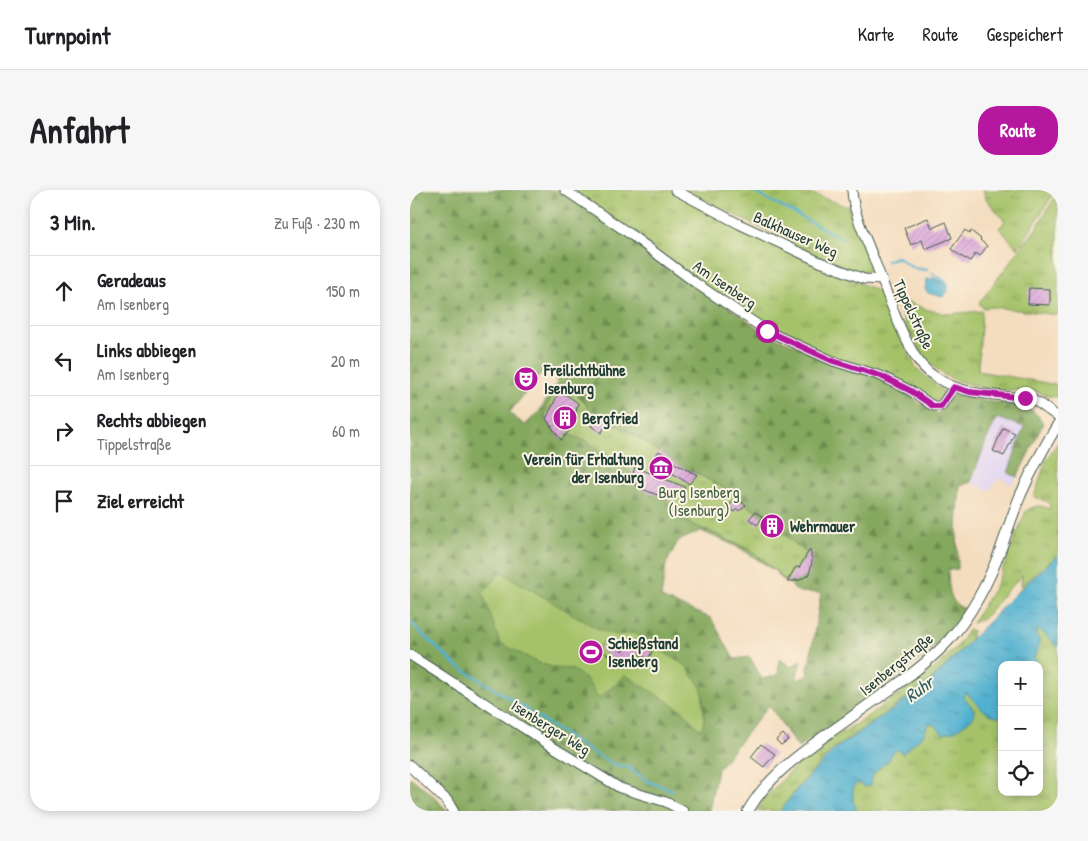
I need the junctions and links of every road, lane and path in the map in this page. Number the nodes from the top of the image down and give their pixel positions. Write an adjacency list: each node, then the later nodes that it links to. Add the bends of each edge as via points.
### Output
1 (565, 190): 5 (street, Am Isenberg, via 767,331 833,361 888,379 933,406 941,406)
2 (675, 190): 4 (street, Balkhauser Weg, via 820,262 864,279)
3 (852, 190): 4 (street, Tippelstraße, via 855,207)
4 (882, 280): 5 (street, Tippelstraße, via 910,348 930,373)
5 (954, 387): 6 (street, Tippelstraße, via 1033,400)
6 (1058, 417)
7 (1058, 424): 12 (main road, Isenbergstraße, via 1032,471 988,578 956,631 931,658 779,771)
8 (410, 655): 11 (street, Isenberger Weg, via 620,788 666,802)
9 (410, 766): 10 (main road, via 447,801)
10 (453, 811)
11 (683, 811)
12 (748, 811)

